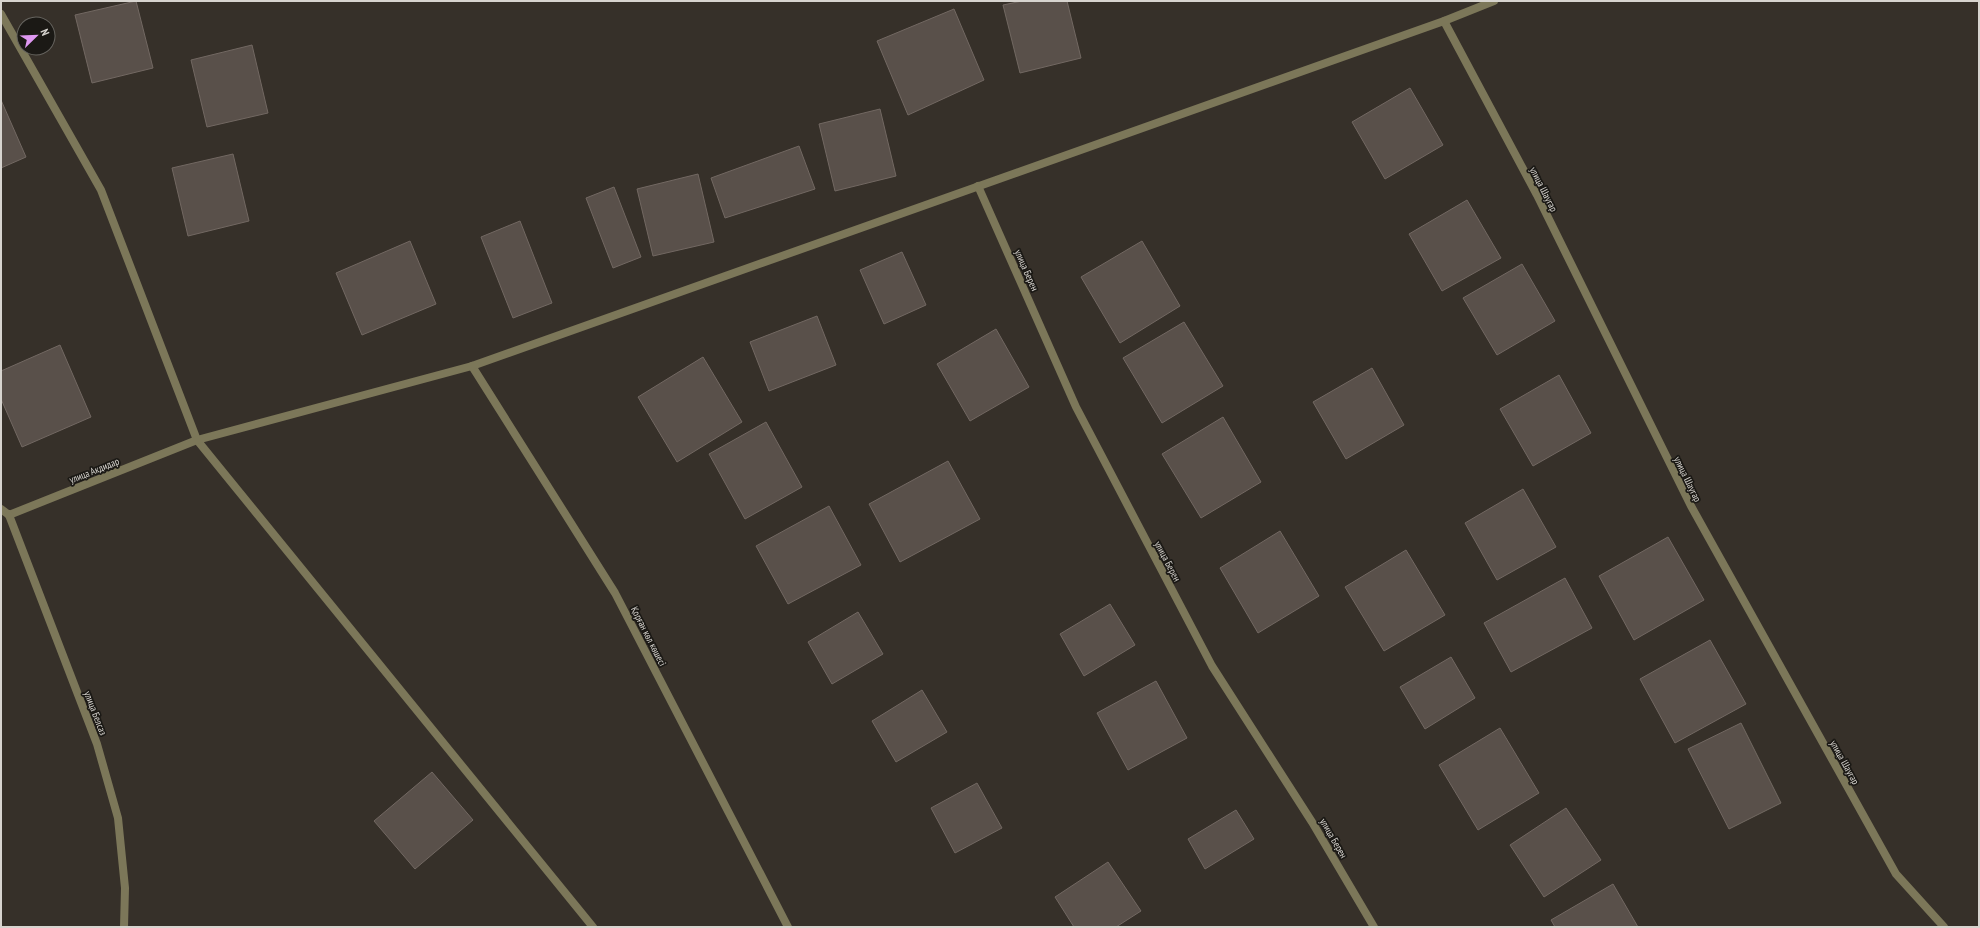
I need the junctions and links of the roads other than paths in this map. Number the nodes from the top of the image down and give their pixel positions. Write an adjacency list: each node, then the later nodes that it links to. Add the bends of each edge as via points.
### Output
1 (1494, 1): 3 (street, улица Акдидар)
2 (1, 14): 6 (street, via 101,190)
3 (1444, 21): 4 (street, улица Акдидар); 13 (street, улица Шаугар, via 1537,195 1690,506 1896,874)
4 (978, 186): 5 (street, улица Акдидар); 12 (street, улица Берен, via 1076,407 1212,666 1312,822)
5 (472, 366): 6 (street, улица Акдидар); 11 (street, Қорған көл көшесі, via 615,593)
6 (197, 440): 8 (street, улица Акдидар); 10 (street)
7 (1, 509): 8 (street)
8 (9, 515): 9 (street, улица Белсаз, via 98,744 118,818 126,888)
9 (124, 927)
10 (593, 927)
11 (788, 927)
12 (1374, 927)
13 (1944, 927)

